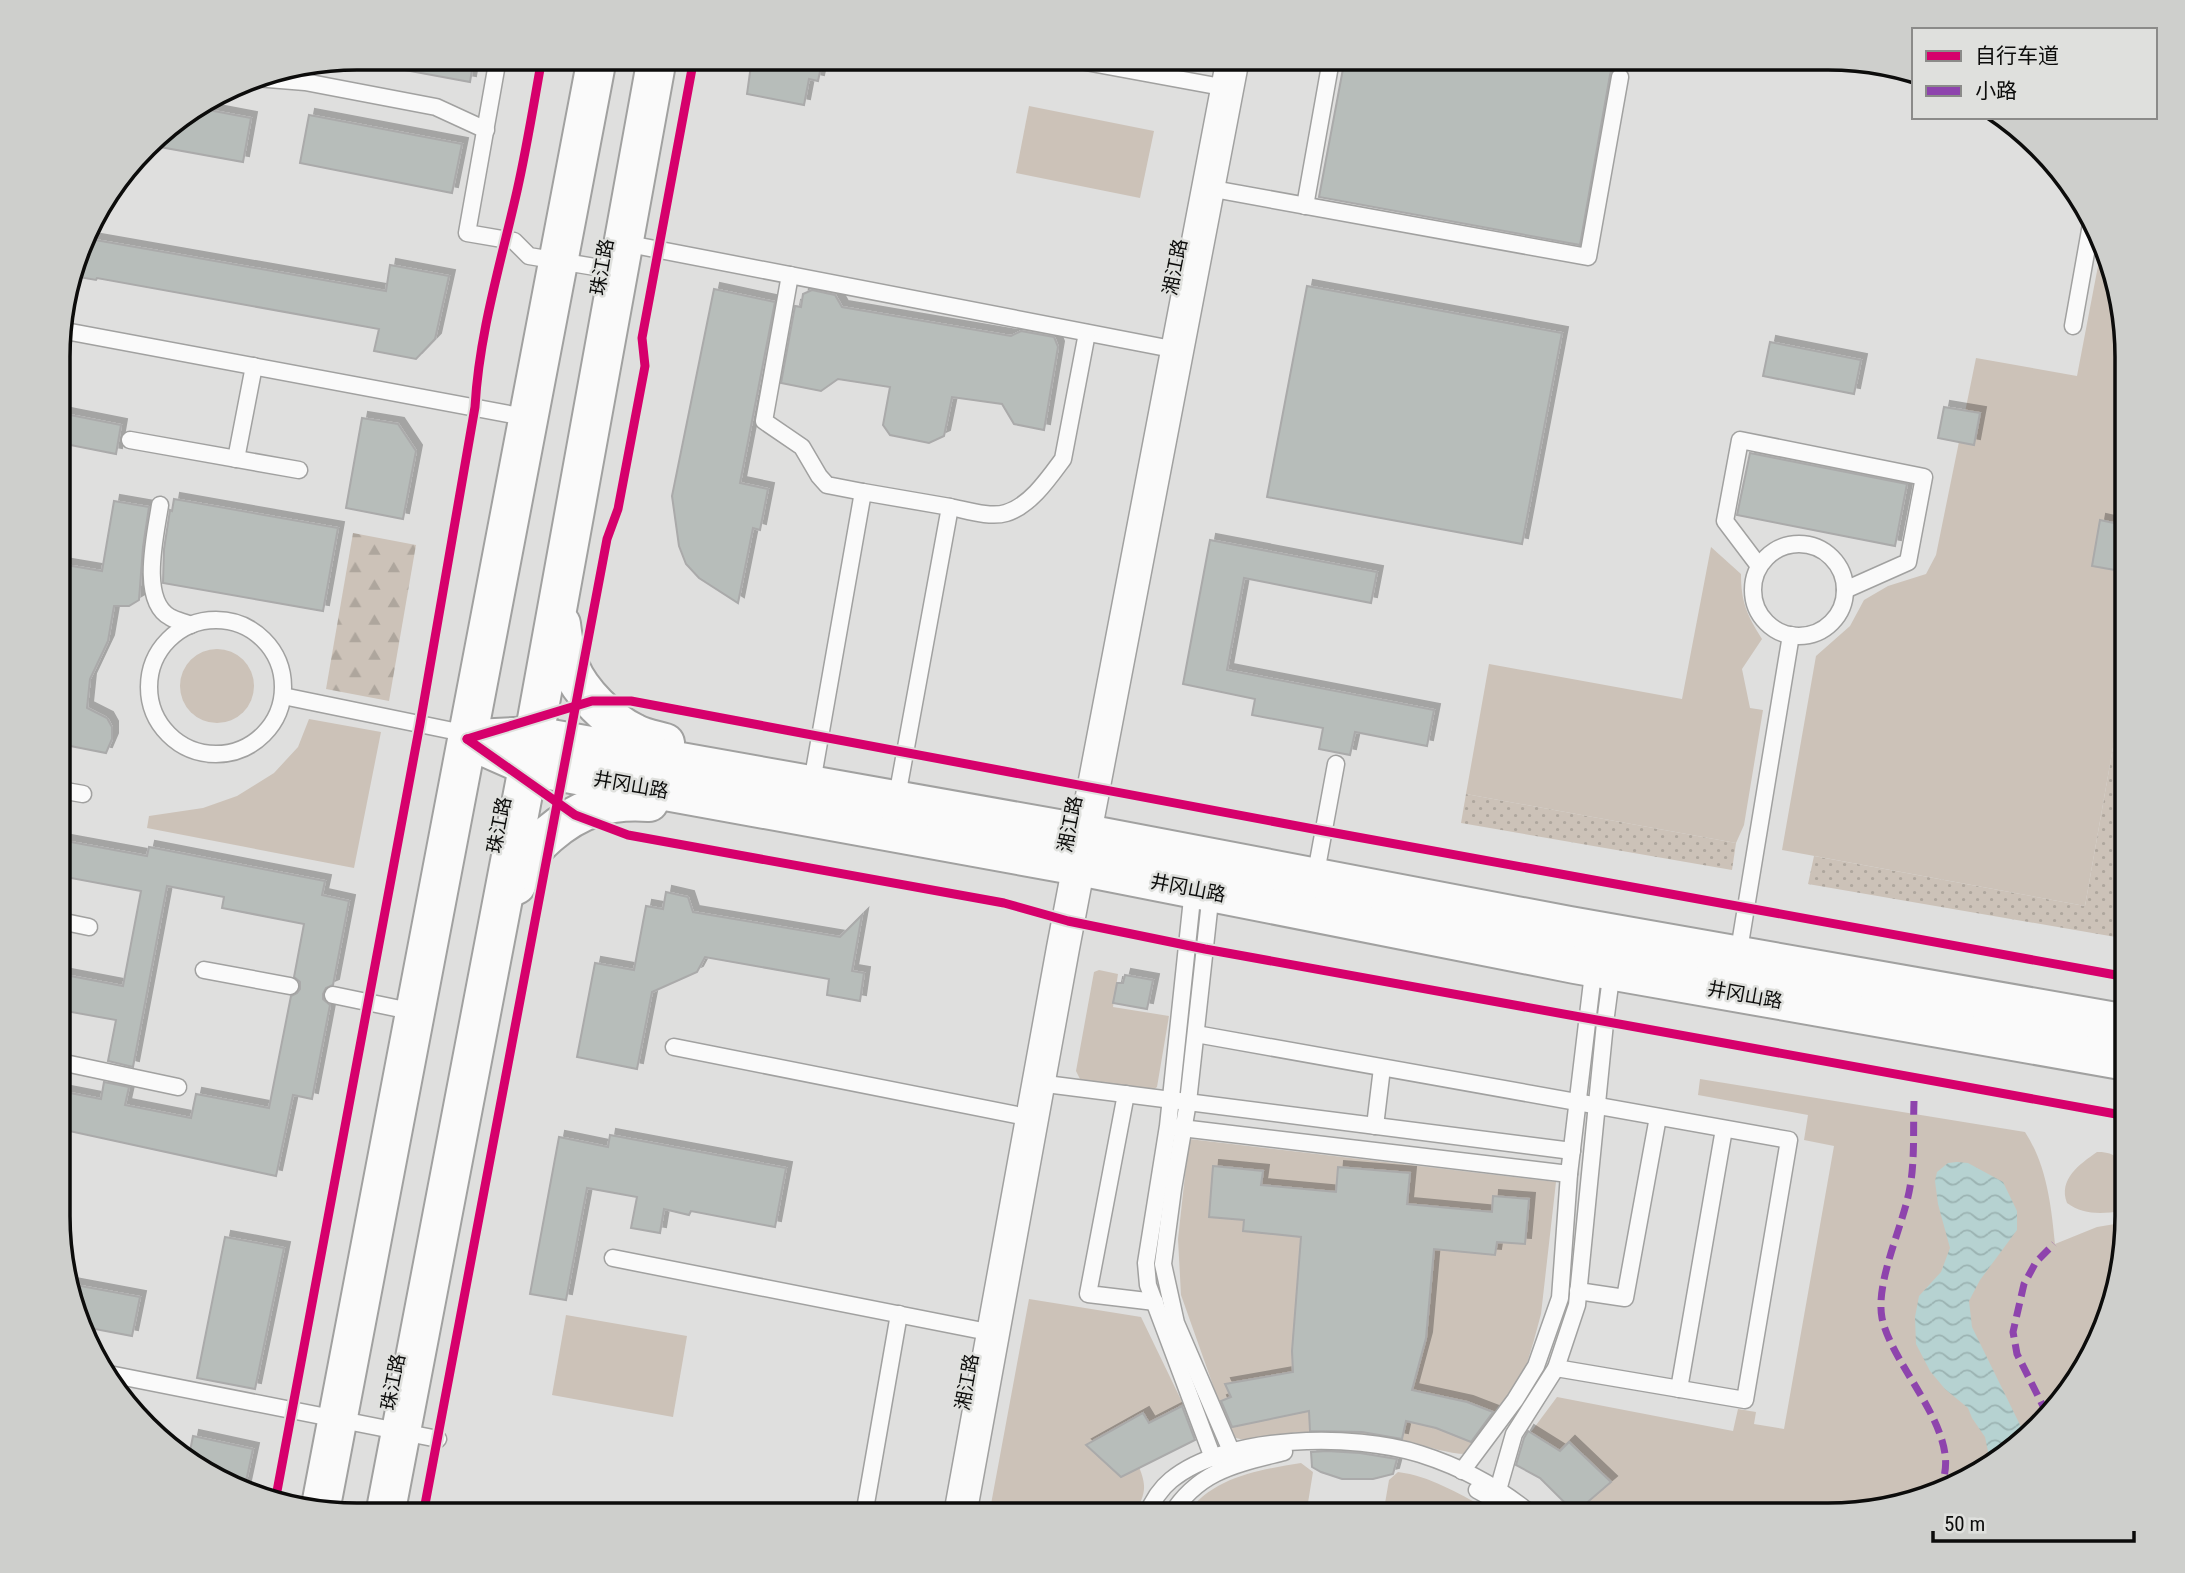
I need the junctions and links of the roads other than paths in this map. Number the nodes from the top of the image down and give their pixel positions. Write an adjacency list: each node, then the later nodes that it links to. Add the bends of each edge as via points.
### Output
1 (496, 70): 9 (lane)
2 (595, 70): 14 (street)
3 (655, 70): 13 (street, 珠江路)
4 (1197, 70): 6 (lane)
5 (1329, 70): 11 (lane)
6 (1230, 73): 10 (street, 湘江路)
7 (1620, 76): 11 (lane, via 1588,257)
8 (282, 80): 9 (lane, via 436,107)
9 (486, 130): 14 (lane, via 467,233 514,241 529,256)
10 (1208, 188): 11 (lane); 19 (street, 湘江路)
11 (1305, 206)
12 (2089, 238): 16 (lane)
13 (621, 257): 14 (lane); 15 (lane); 30 (street, 珠江路)
14 (559, 261): 21 (street)
15 (790, 275): 18 (lane); 25 (lane, via 764,421 802,447 827,485)
16 (2073, 326)
17 (71, 332): 20 (lane)
18 (1087, 333): 19 (lane); 27 (lane, via 1063,459 1053,473 1026,501 1005,514)
19 (1177, 350): 41 (street, 湘江路)
20 (254, 366): 21 (lane); 23 (lane)
21 (530, 418): 34 (street)
22 (130, 440): 23 (lane)
23 (236, 459): 24 (lane)
24 (299, 470)
25 (863, 492): 27 (lane); 39 (lane)
26 (160, 505): 31 (lane, via 153,590 159,607 169,617)
27 (950, 507): 40 (lane)
28 (1759, 566): 29 (lane, via 1781,547 1810,545 1835,561); 29 (lane, via 1725,521 1740,440 1924,477 1908,562); 32 (lane, via 1753,595 1757,609 1765,621)
29 (1845, 590): 32 (lane, via 1835,620 1807,636)
30 (558, 602): 35 (street, 珠江路); 39 (street, via 570,669 592,701 616,722 635,734)
31 (191, 625): 33 (lane, via 231,622 265,641 277,657); 33 (lane, via 172,636 158,652 150,673 154,715 184,747 204,754 226,754 247,747 265,735)
32 (1791, 635): 49 (lane)
33 (284, 696): 34 (lane)
34 (467, 736): 35 (street, 井冈山路); 52 (street)
35 (531, 751): 39 (street, 井冈山路); 46 (street, 珠江路)
36 (1336, 764): 43 (lane)
37 (70, 792): 38 (lane)
38 (83, 794)
39 (802, 800): 40 (street, 井冈山路); 46 (street, via 613,803 587,808 562,822 527,859)
40 (893, 816): 41 (street, 井冈山路)
41 (1082, 850): 42 (street, 井冈山路); 43 (street, 井冈山路); 62 (street, 湘江路)
42 (1202, 891): 43 (street, 井冈山路); 56 (lane); 65 (lane)
43 (1312, 895): 47 (street, 井冈山路)
44 (70, 923): 45 (lane)
45 (89, 927)
46 (496, 936): 85 (street, 珠江路)
47 (1609, 952): 49 (street, 井冈山路); 67 (lane); 68 (lane)
48 (204, 970): 50 (lane)
49 (1735, 975): 55 (street, 井冈山路)
50 (290, 986)
51 (333, 995): 52 (lane)
52 (415, 1012): 84 (street)
53 (2115, 1013): 55 (street)
54 (2115, 1025): 55 (street, 井冈山路)
55 (2043, 1028): 58 (street, 井冈山路); 61 (street)
56 (1196, 1034): 60 (lane); 66 (lane)
57 (674, 1047): 69 (lane)
58 (2115, 1056)
59 (70, 1064): 63 (lane)
60 (1382, 1068): 67 (lane); 71 (lane)
61 (2115, 1075)
62 (1038, 1083): 64 (lane); 69 (street, 湘江路)
63 (178, 1087)
64 (1126, 1094): 65 (lane); 78 (lane, via 1088,1294)
65 (1171, 1100): 66 (lane); 72 (lane)
66 (1188, 1102): 71 (lane); 72 (lane)
67 (1577, 1104): 68 (lane); 74 (lane)
68 (1597, 1107): 70 (lane); 77 (lane)
69 (1032, 1118): 80 (street, 湘江路)
70 (1658, 1118): 73 (lane); 77 (lane, via 1625,1298)
71 (1375, 1126): 74 (lane)
72 (1175, 1127): 75 (lane); 78 (lane, via 1146,1263); 87 (lane, via 1163,1264 1176,1324)
73 (1724, 1129): 83 (lane); 83 (lane, via 1789,1140 1745,1400)
74 (1572, 1151): 75 (lane)
75 (1569, 1174): 89 (lane, via 1560,1298 1536,1366)
76 (613, 1258): 79 (lane)
77 (1578, 1290): 81 (lane)
78 (1154, 1302): 88 (lane)
79 (899, 1314): 80 (lane); 93 (lane)
80 (993, 1333): 94 (street, 湘江路)
81 (1556, 1367): 83 (lane); 90 (lane, via 1514,1434)
82 (118, 1376): 84 (lane)
83 (1679, 1389)
84 (338, 1420): 85 (lane); 91 (street)
85 (401, 1433): 86 (lane); 92 (street, 珠江路)
86 (438, 1439)
87 (1232, 1453): 88 (lane); 89 (lane, via 1333,1440 1378,1444)
88 (1213, 1458): 95 (lane, via 1171,1480)
89 (1462, 1471): 90 (lane)
90 (1498, 1490): 98 (lane)
91 (322, 1501)
92 (387, 1503)
93 (865, 1503)
94 (962, 1503)
95 (1153, 1503)
96 (1178, 1503): 97 (lane, via 1198,1483 1229,1466 1294,1450 1332,1449 1379,1453 1432,1467)
97 (1498, 1503)
98 (1518, 1503)

